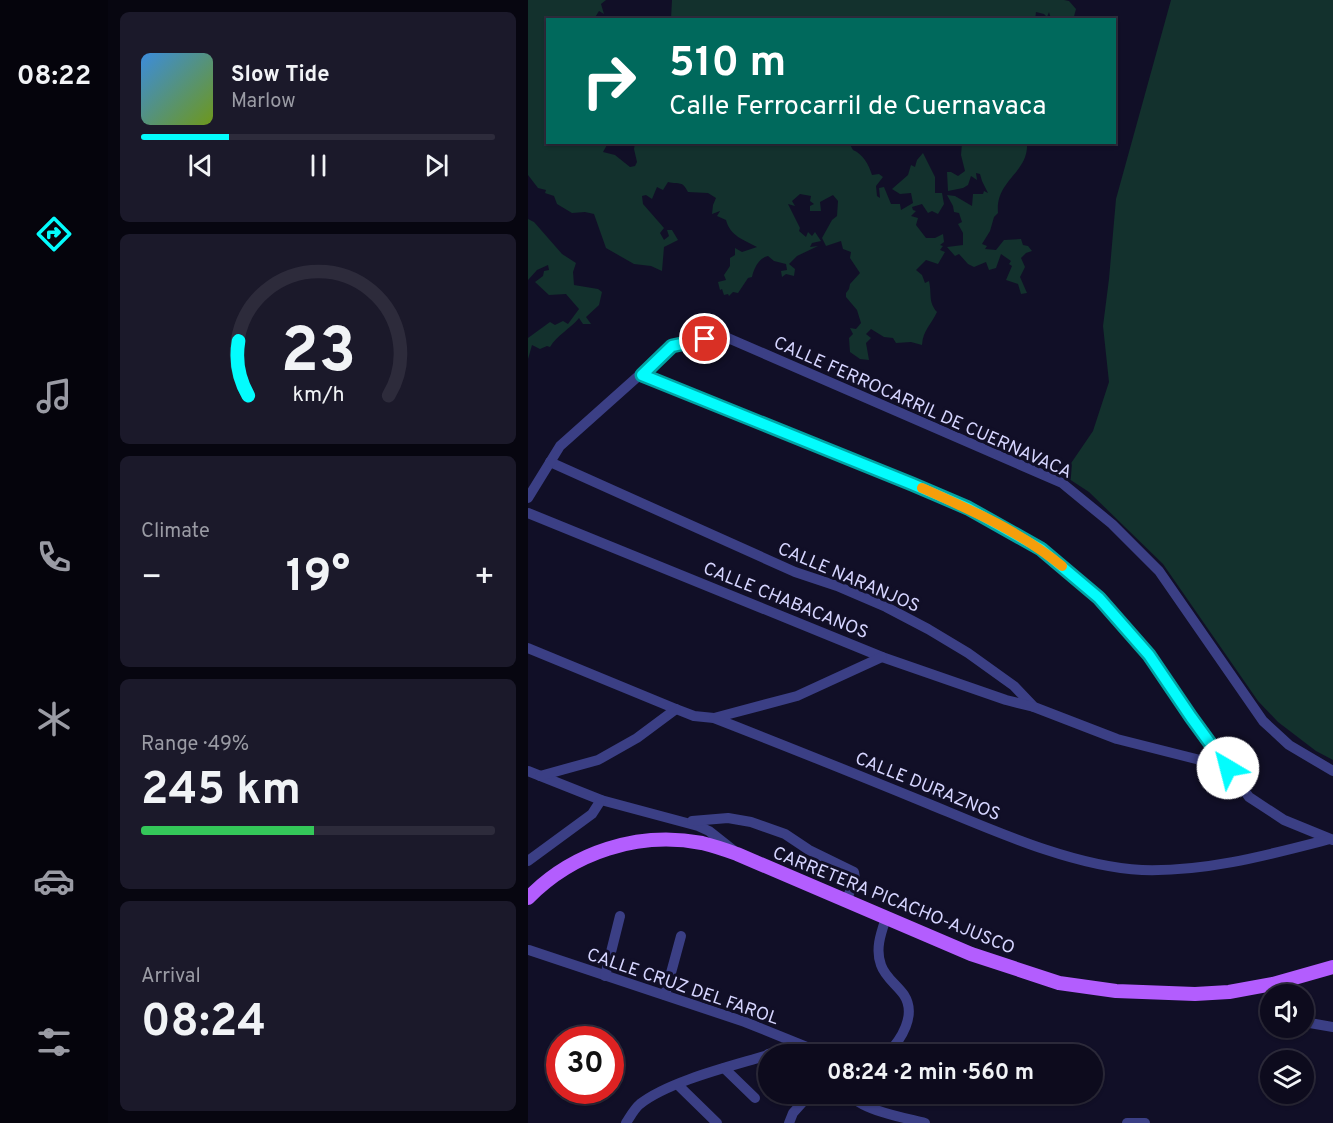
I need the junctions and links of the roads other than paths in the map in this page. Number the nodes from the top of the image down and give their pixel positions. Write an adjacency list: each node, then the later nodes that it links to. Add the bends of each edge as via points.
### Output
1 (642, 375): 2 (street, CALLE FERROCARRIL DE CUERNAVACA, via 560,447); 10 (street, via 968,508 1041,549 1099,598 1149,655); 12 (street, CALLE FERROCARRIL DE CUERNAVACA, via 672,346 721,335 1062,483 1112,524 1159,571 1263,721 1289,745)
2 (550, 462): 3 (street, CALLE FERROCARRIL DE CUERNAVACA); 7 (street, CALLE NARANJOS, via 928,628 1014,686)
3 (528, 498)
4 (528, 513): 6 (street, CALLE CHABACANOS)
5 (528, 648): 8 (street, CALLE DURAZNOS)
6 (882, 657): 7 (street, CALLE CHABACANOS); 9 (street, via 797,696)
7 (1034, 707): 10 (street, CALLE NARANJOS, via 1117,739)
8 (676, 710): 9 (street, CALLE DURAZNOS); 13 (street, via 598,760)
9 (714, 718): 16 (street, CALLE DURAZNOS, via 1035,846 1103,865 1178,870 1238,862)
10 (1228, 768): 16 (street, via 1249,797 1284,820)
11 (528, 771): 13 (street)
12 (1333, 771)
13 (540, 776): 14 (street)
14 (601, 800): 15 (street); 18 (street, via 592,814)
15 (685, 822): 17 (street, via 709,831); 20 (street, via 728,818 785,834 854,872)
16 (1331, 840)
17 (737, 854): 19 (main road, CARRETERA PICACHO-AJUSCO, via 683,841 647,841 612,847 573,863); 20 (main road, CARRETERA PICACHO-AJUSCO)
18 (528, 861)
19 (528, 898)
20 (846, 902): 22 (main road, CARRETERA PICACHO-AJUSCO)
21 (620, 916): 26 (street)
22 (886, 918): 28 (main road, CARRETERA PICACHO-AJUSCO, via 971,954 1059,984 1195,994); 33 (street, via 878,953 886,974 908,1004 908,1016)
23 (681, 936): 29 (street)
24 (529, 950): 26 (street, CALLE CRUZ DEL FAROL)
25 (1333, 967): 27 (main road, CARRETERA PICACHO-AJUSCO)
26 (605, 976): 29 (street, CALLE CRUZ DEL FAROL)
27 (1289, 984)
28 (1260, 990)
29 (664, 995): 32 (street, CALLE CRUZ DEL FAROL)
30 (1314, 1024): 31 (street)
31 (1333, 1027)
32 (797, 1044)
33 (896, 1044)
34 (758, 1057): 35 (street)
35 (724, 1068): 36 (street); 37 (street)
36 (678, 1085): 40 (street, via 638,1106); 41 (street)
37 (755, 1098)
38 (801, 1104): 42 (street)
39 (863, 1104): 43 (street)
40 (626, 1123)
41 (717, 1123)
42 (789, 1123)
43 (925, 1123)
44 (1127, 1123): 45 (street)
45 (1145, 1123)

